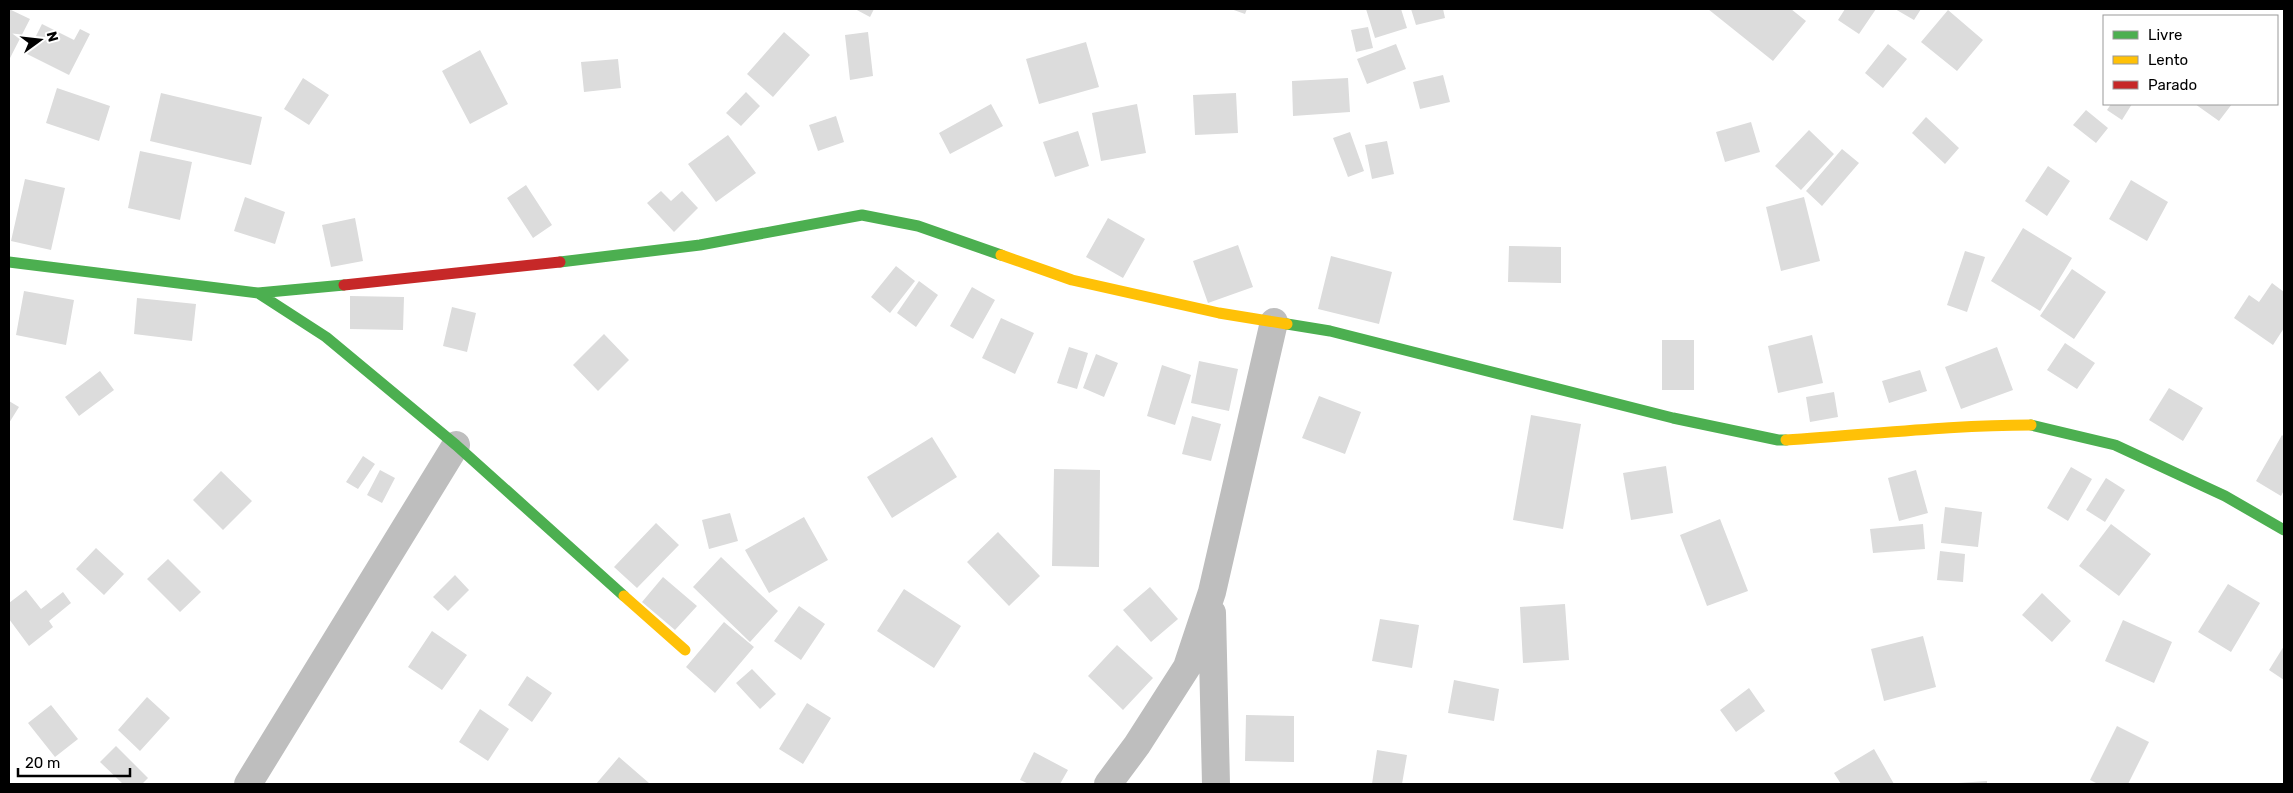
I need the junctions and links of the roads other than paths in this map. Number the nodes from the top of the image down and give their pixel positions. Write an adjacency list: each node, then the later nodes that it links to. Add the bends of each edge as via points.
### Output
1 (9, 262): 2 (street)
2 (258, 293): 3 (street, via 700,245 862,215 918,226 1072,280); 4 (street, via 326,338)
3 (1274, 322): 5 (street, via 1409,350 1673,418 1778,440 1972,425 2036,424 2116,445 2225,496); 6 (street)
4 (456, 445): 7 (street); 8 (street)
5 (2284, 530)
6 (1212, 592): 9 (street, via 1188,666); 10 (street)
7 (685, 650)
8 (248, 784)
9 (1108, 784)
10 (1216, 784)

